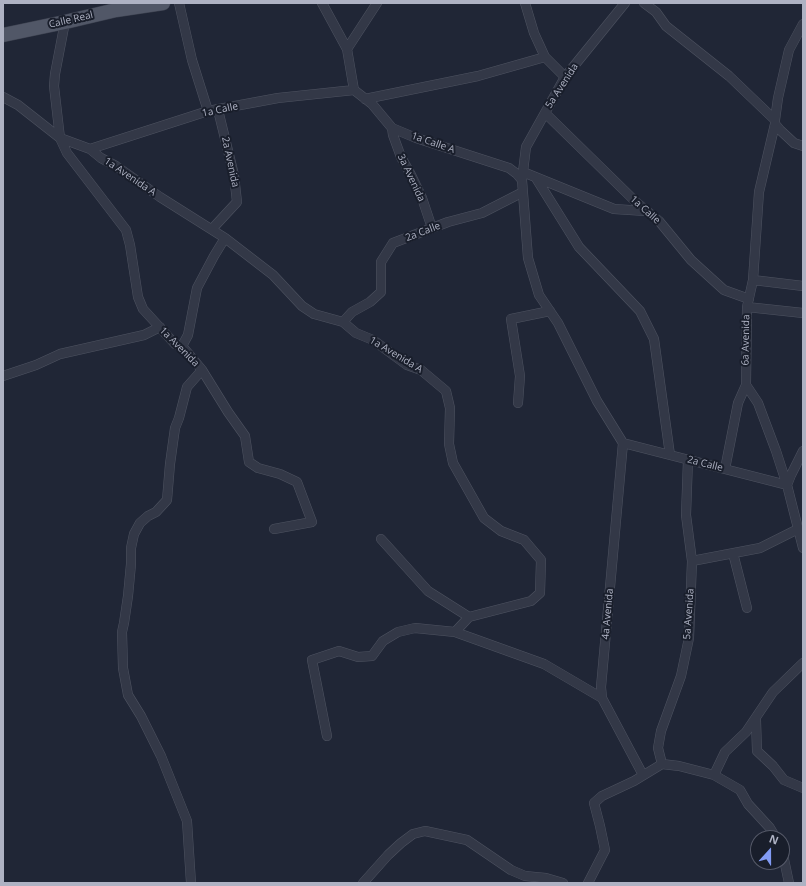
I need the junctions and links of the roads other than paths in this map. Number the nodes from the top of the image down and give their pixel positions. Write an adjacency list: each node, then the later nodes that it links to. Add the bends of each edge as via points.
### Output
1 (163, 3): 8 (main road, Calle Real)
2 (179, 3): 19 (street, via 192,60)
3 (322, 3): 12 (street)
4 (377, 3): 12 (street)
5 (525, 3): 13 (street)
6 (625, 3): 14 (street, 5a Avenida)
7 (644, 3): 21 (street, via 656,12 666,26 729,76)
8 (113, 6): 9 (main road, Calle Real)
9 (65, 22): 11 (main road, Calle Real); 23 (street, 1a Avenida, via 54,86)
10 (803, 24): 21 (street, 6a Avenida, via 789,50)
11 (3, 34)
12 (347, 49): 15 (street)
13 (545, 57): 14 (street); 17 (street, via 478,76)
14 (565, 77): 20 (street, 5a Avenida)
15 (354, 90): 17 (street, 1a Calle A); 18 (street, 1a Calle, via 278,98)
16 (3, 97): 23 (street, 1a Avenida, via 18,105)
17 (365, 98): 22 (street, 1a Calle A)
18 (218, 110): 19 (street, 1a Calle); 31 (street, 2a Avenida, via 234,174 237,202)
19 (208, 111): 25 (street, 1a Calle)
20 (545, 113): 26 (street, 5a Avenida, via 526,147); 29 (street, 1a Calle)
21 (775, 122): 24 (street, via 794,143); 33 (street, 6a Avenida, via 759,192)
22 (392, 128): 26 (street, 1a Calle A, via 509,168); 30 (street, 3a Avenida, via 401,157 422,198)
23 (60, 138): 25 (street, 1a Avenida A); 39 (street, 1a Avenida, via 67,153 126,230 138,297)
24 (803, 146)
25 (90, 149): 31 (street, 1a Avenida A)
26 (522, 176): 27 (street, 1a Calle A); 28 (street, 5a Avenida)
27 (536, 178): 29 (street, 1a Calle A, via 614,209); 47 (street, via 579,247 640,311 654,339)
28 (523, 192): 30 (street, 2a Calle, via 482,213); 36 (street, 5a Avenida, via 528,258 539,295)
29 (645, 211): 35 (street, 1a Calle, via 659,221 691,260 724,290)
30 (432, 228): 38 (street, 2a Calle, via 393,243 382,262 381,292 352,312)
31 (212, 229): 32 (street, 1a Avenida A)
32 (225, 238): 38 (street, 1a Avenida A, via 273,275 302,306 314,314); 40 (street, via 197,288 188,335)
33 (753, 280): 34 (street); 35 (street, 6a Avenida)
34 (803, 286)
35 (748, 303): 37 (street, 1a Calle); 43 (street, 6a Avenida)
36 (550, 311): 44 (street, via 511,319 520,376); 45 (street, 5a Avenida)
37 (803, 313)
38 (343, 322): 59 (street, 1a Avenida A, via 407,365 421,370 446,391 450,408 449,444 453,463 484,518 501,531 524,540 541,560 540,593 531,601)
39 (160, 327): 40 (street, 1a Avenida, via 175,344); 42 (street, via 144,334 60,354)
40 (182, 346): 41 (street, 1a Avenida)
41 (202, 370): 52 (street, 1a Avenida, via 245,436 249,462 258,468 297,482 312,522); 71 (street, via 187,387 175,428 167,500 156,512 140,523 134,534 122,632 123,668 128,695 161,756 187,821)
42 (3, 376)
43 (746, 386): 49 (street, via 738,403); 50 (street, via 758,403)
44 (518, 403)
45 (623, 444): 47 (street, 2a Calle); 62 (street, 4a Avenida)
46 (803, 451): 50 (street)
47 (670, 455): 48 (street, 2a Calle)
48 (688, 460): 49 (street, 2a Calle); 57 (street, 5a Avenida, via 686,515)
49 (725, 469): 50 (street, 2a Calle)
50 (787, 485): 51 (street)
51 (799, 512): 53 (street)
52 (274, 529)
53 (798, 529): 55 (street); 56 (street, via 760,548)
54 (381, 539): 59 (street, via 428,591)
55 (803, 548)
56 (733, 553): 57 (street); 58 (street)
57 (692, 561): 65 (street, 5a Avenida, via 689,638 682,676 661,731 658,748)
58 (747, 608)
59 (468, 617): 60 (street)
60 (455, 632): 62 (street, via 544,664); 64 (street, via 415,628 398,632 383,641 372,656 358,657 339,652 312,660)
61 (803, 663): 63 (street, via 773,692)
62 (602, 698): 66 (street, 4a Avenida)
63 (756, 720): 67 (street, via 725,752); 68 (street, via 757,751 784,780)
64 (327, 736)
65 (662, 764): 66 (street); 67 (street)
66 (643, 775): 74 (street, via 602,796 594,803 605,850)
67 (714, 775): 69 (street, via 740,790 748,804)
68 (803, 788)
69 (771, 830)
70 (786, 870): 75 (street)
71 (191, 883)
72 (363, 883): 73 (street, via 401,843 413,834 425,831 467,840 511,870 526,876)
73 (563, 883)
74 (588, 883)
75 (789, 883)

